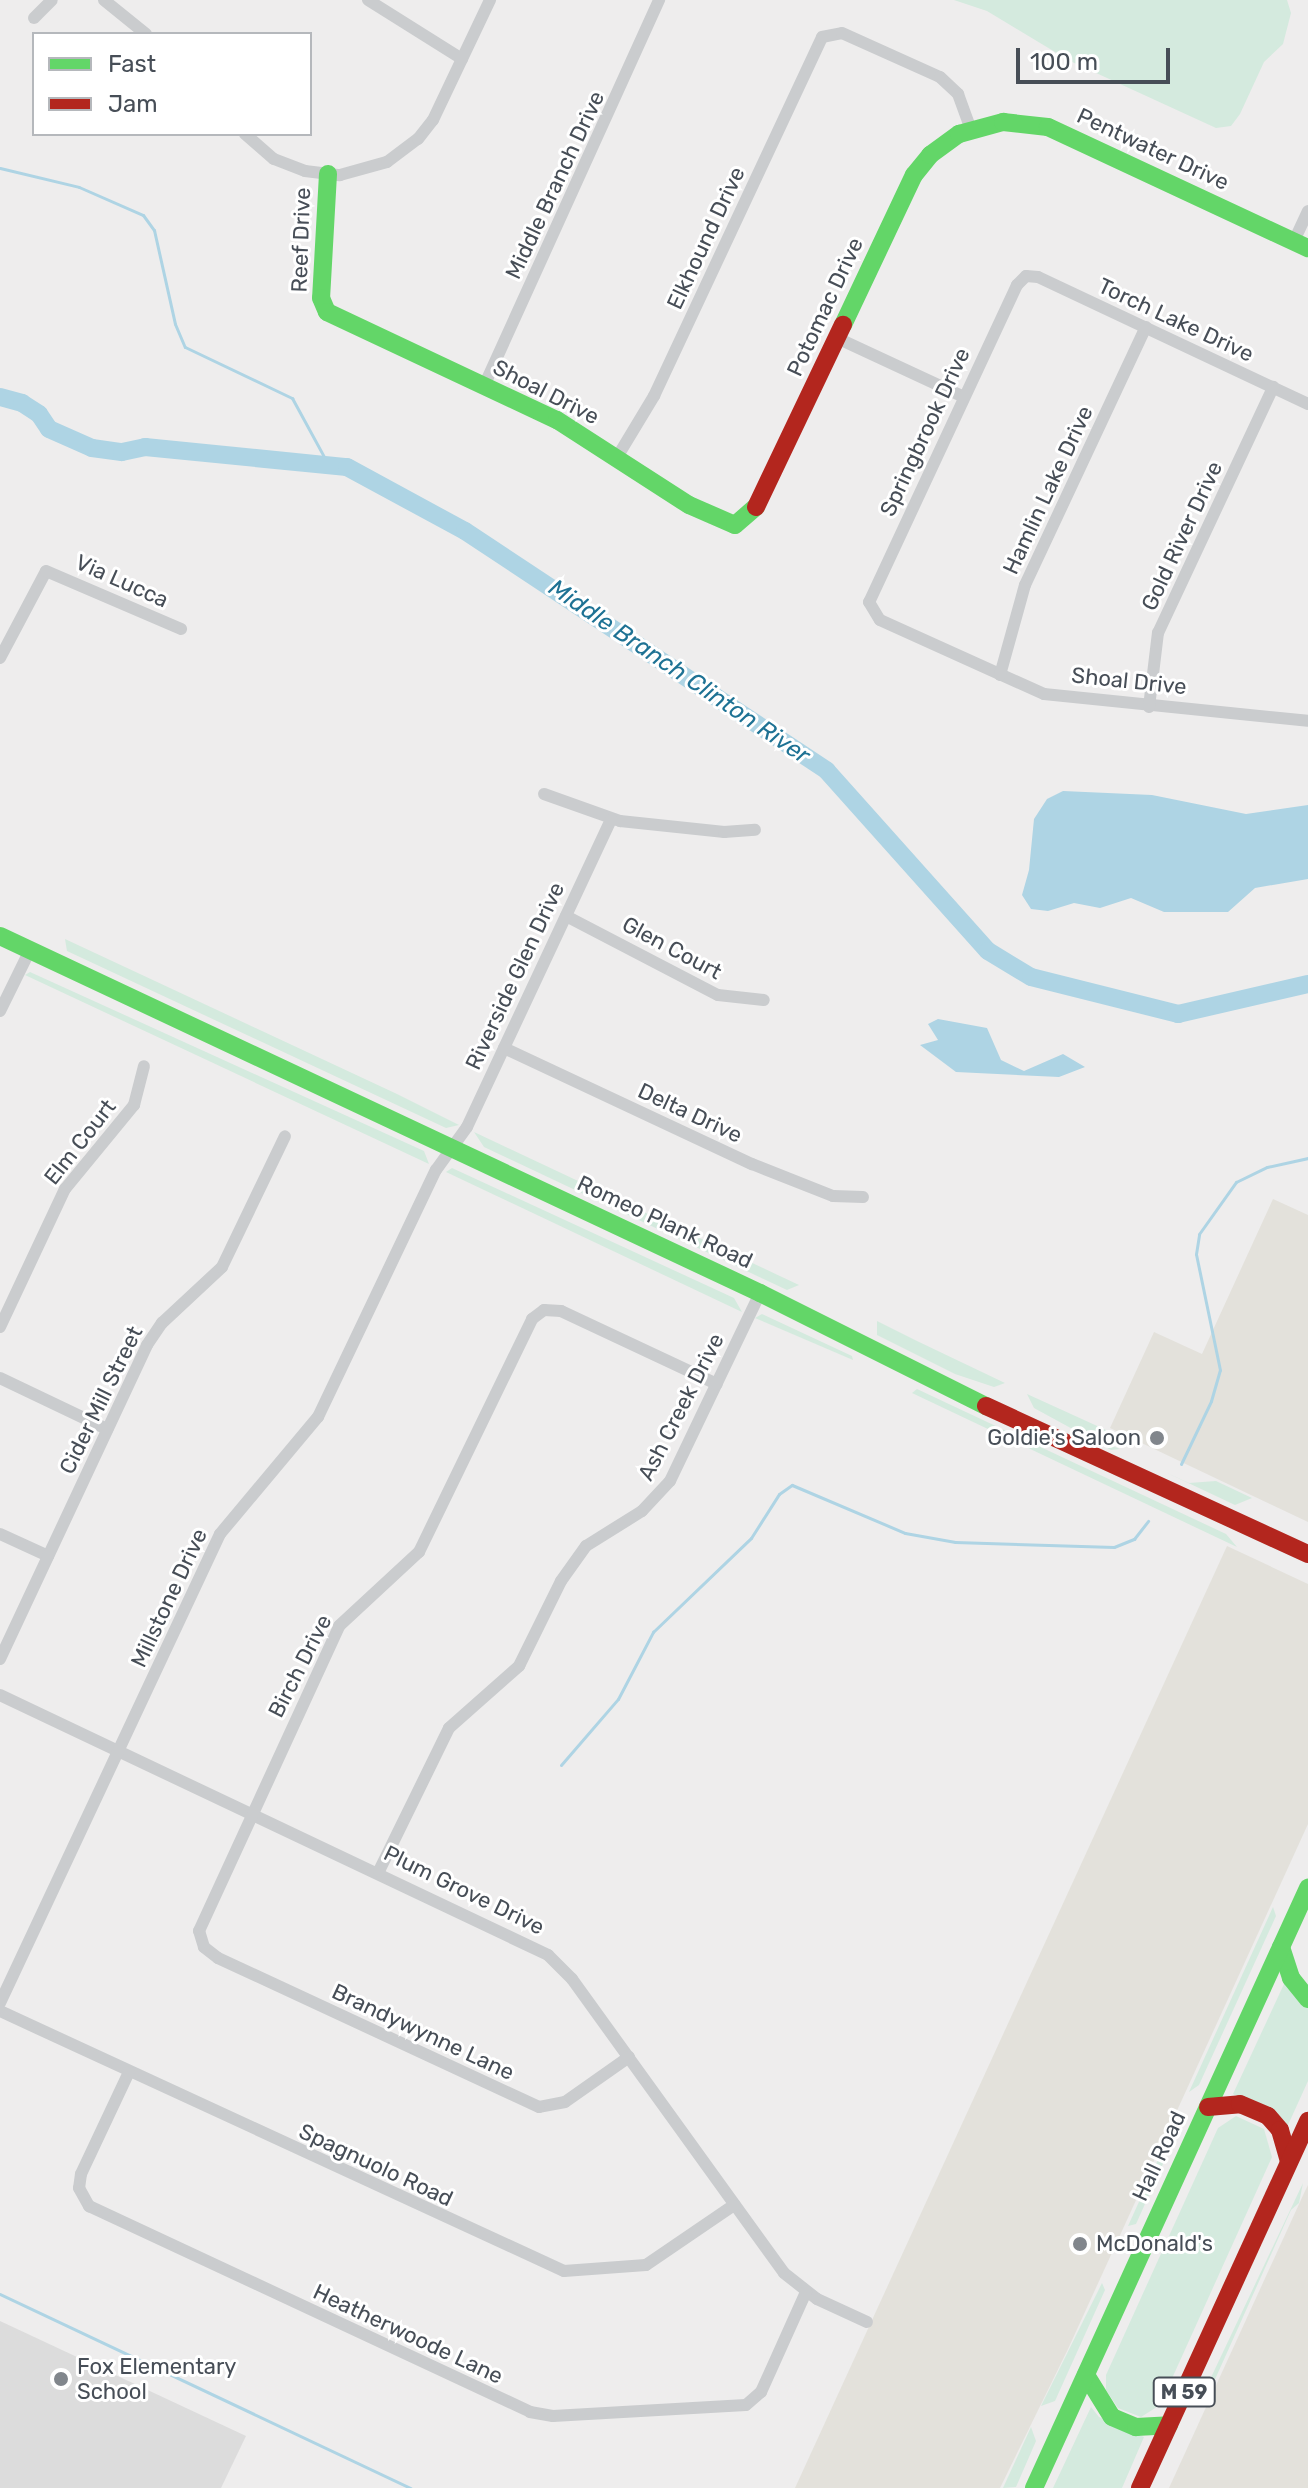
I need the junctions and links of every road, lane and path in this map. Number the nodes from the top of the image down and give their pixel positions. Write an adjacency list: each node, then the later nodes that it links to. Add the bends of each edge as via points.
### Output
1 (52, 0): 6 (street)
2 (104, 0): 7 (street)
3 (368, 0): 8 (street)
4 (490, 0): 8 (street)
5 (659, 0): 18 (street, Middle Branch Drive)
6 (34, 18)
7 (144, 32)
8 (462, 59): 11 (street, via 433,120 409,147 364,171)
9 (971, 129): 13 (main road, Pentwater Drive, via 1003,122 1048,127); 17 (main road, Potomac Drive, via 939,147 914,175); 22 (street, Elkhound Drive, via 958,94 946,81 863,42 828,33 818,43 654,396)
10 (248, 136): 11 (street, via 285,164)
11 (328, 174): 15 (main road, Reef Drive)
12 (1308, 211): 13 (street)
13 (1301, 245)
14 (1026, 276): 16 (street, Torch Lake Drive); 20 (street, Springbrook Drive)
15 (324, 308): 18 (main road, Shoal Drive)
16 (1146, 327): 19 (street, Torch Lake Drive); 27 (street, Hamlin Lake Drive, via 1025,585)
17 (837, 338): 20 (street); 23 (main road, Potomac Drive, via 754,511)
18 (484, 386): 22 (main road, Shoal Drive, via 557,420)
19 (1273, 387): 21 (street, Torch Lake Drive); 28 (street, Gold River Drive, via 1158,633)
20 (964, 397): 24 (street, Springbrook Drive, via 871,594)
21 (1308, 404)
22 (616, 459): 23 (main road, Shoal Drive, via 689,505 728,523)
23 (743, 523)
24 (870, 610): 27 (street, Shoal Drive, via 880,620)
25 (181, 629): 26 (street, Via Lucca, via 46,571)
26 (0, 658)
27 (1000, 675): 28 (street, Shoal Drive, via 1056,697)
28 (1149, 707): 29 (street, Shoal Drive)
29 (1308, 721)
30 (544, 794): 31 (street)
31 (611, 819): 32 (street, via 724,832); 33 (street, Riverside Glen Drive)
32 (755, 830)
33 (566, 916): 36 (street, Glen Court, via 718,995); 38 (street, Riverside Glen Drive)
34 (0, 936): 35 (main road, Romeo Plank Road)
35 (30, 950): 37 (street); 41 (main road, Romeo Plank Road)
36 (764, 1000)
37 (0, 1011)
38 (504, 1048): 41 (street, Riverside Glen Drive); 42 (street, Delta Drive, via 762,1169 833,1196)
39 (144, 1066): 44 (street, Elm Court, via 134,1105 65,1189)
40 (285, 1136): 47 (street, Cider Mill Street, via 229,1256 155,1332)
41 (452, 1148): 43 (main road, Romeo Plank Road); 53 (street, Millstone Drive, via 318,1417 220,1534)
42 (863, 1197)
43 (760, 1293): 46 (street, Ash Creek Drive); 49 (main road, Romeo Plank Road, via 1011,1419)
44 (0, 1327)
45 (0, 1378): 47 (street)
46 (717, 1384): 54 (street, Birch Drive, via 568,1313 544,1310 528,1324 419,1552 339,1626); 55 (street, Ash Creek Drive, via 661,1493 586,1546 561,1581 519,1666 449,1728)
47 (107, 1429): 50 (street, Cider Mill Street)
48 (0, 1534): 50 (street)
49 (1308, 1554)
50 (48, 1556): 51 (street, Cider Mill Street)
51 (0, 1659)
52 (0, 1695): 53 (street, Plum Grove Drive)
53 (119, 1751): 54 (street, Plum Grove Drive); 60 (street, Millstone Drive)
54 (251, 1813): 55 (street, Plum Grove Drive); 57 (street, Birch Drive, via 200,1923)
55 (379, 1871): 62 (street, Plum Grove Drive, via 548,1955)
56 (1308, 1888): 58 (main road, Hall Road)
57 (200, 1940): 62 (street, Brandywynne Lane, via 218,1958 547,2109)
58 (1281, 1947): 59 (main road, via 1291,1978); 64 (main road, Hall Road)
59 (1308, 1999)
60 (0, 2003)
61 (0, 2011): 63 (street, Spagnuolo Road)
62 (629, 2057): 67 (street, Plum Grove Drive)
63 (129, 2072): 67 (street, Spagnuolo Road, via 564,2271 646,2265); 68 (street, Heatherwoode Lane, via 81,2174 79,2188 89,2206 530,2412 569,2415 746,2405 761,2392)
64 (1208, 2107): 66 (main road, via 1240,2104 1268,2116 1280,2130); 70 (main road, Hall Road)
65 (1308, 2121): 66 (main road, M 59)
66 (1289, 2161): 71 (main road, M 59)
67 (734, 2205): 68 (street, Plum Grove Drive, via 775,2263)
68 (806, 2292): 69 (street, Plum Grove Drive)
69 (867, 2322)
70 (1086, 2375): 71 (main road, via 1112,2417 1136,2427); 72 (main road, Hall Road)
71 (1169, 2425): 73 (main road, M 59)
72 (1034, 2488)
73 (1140, 2488)

